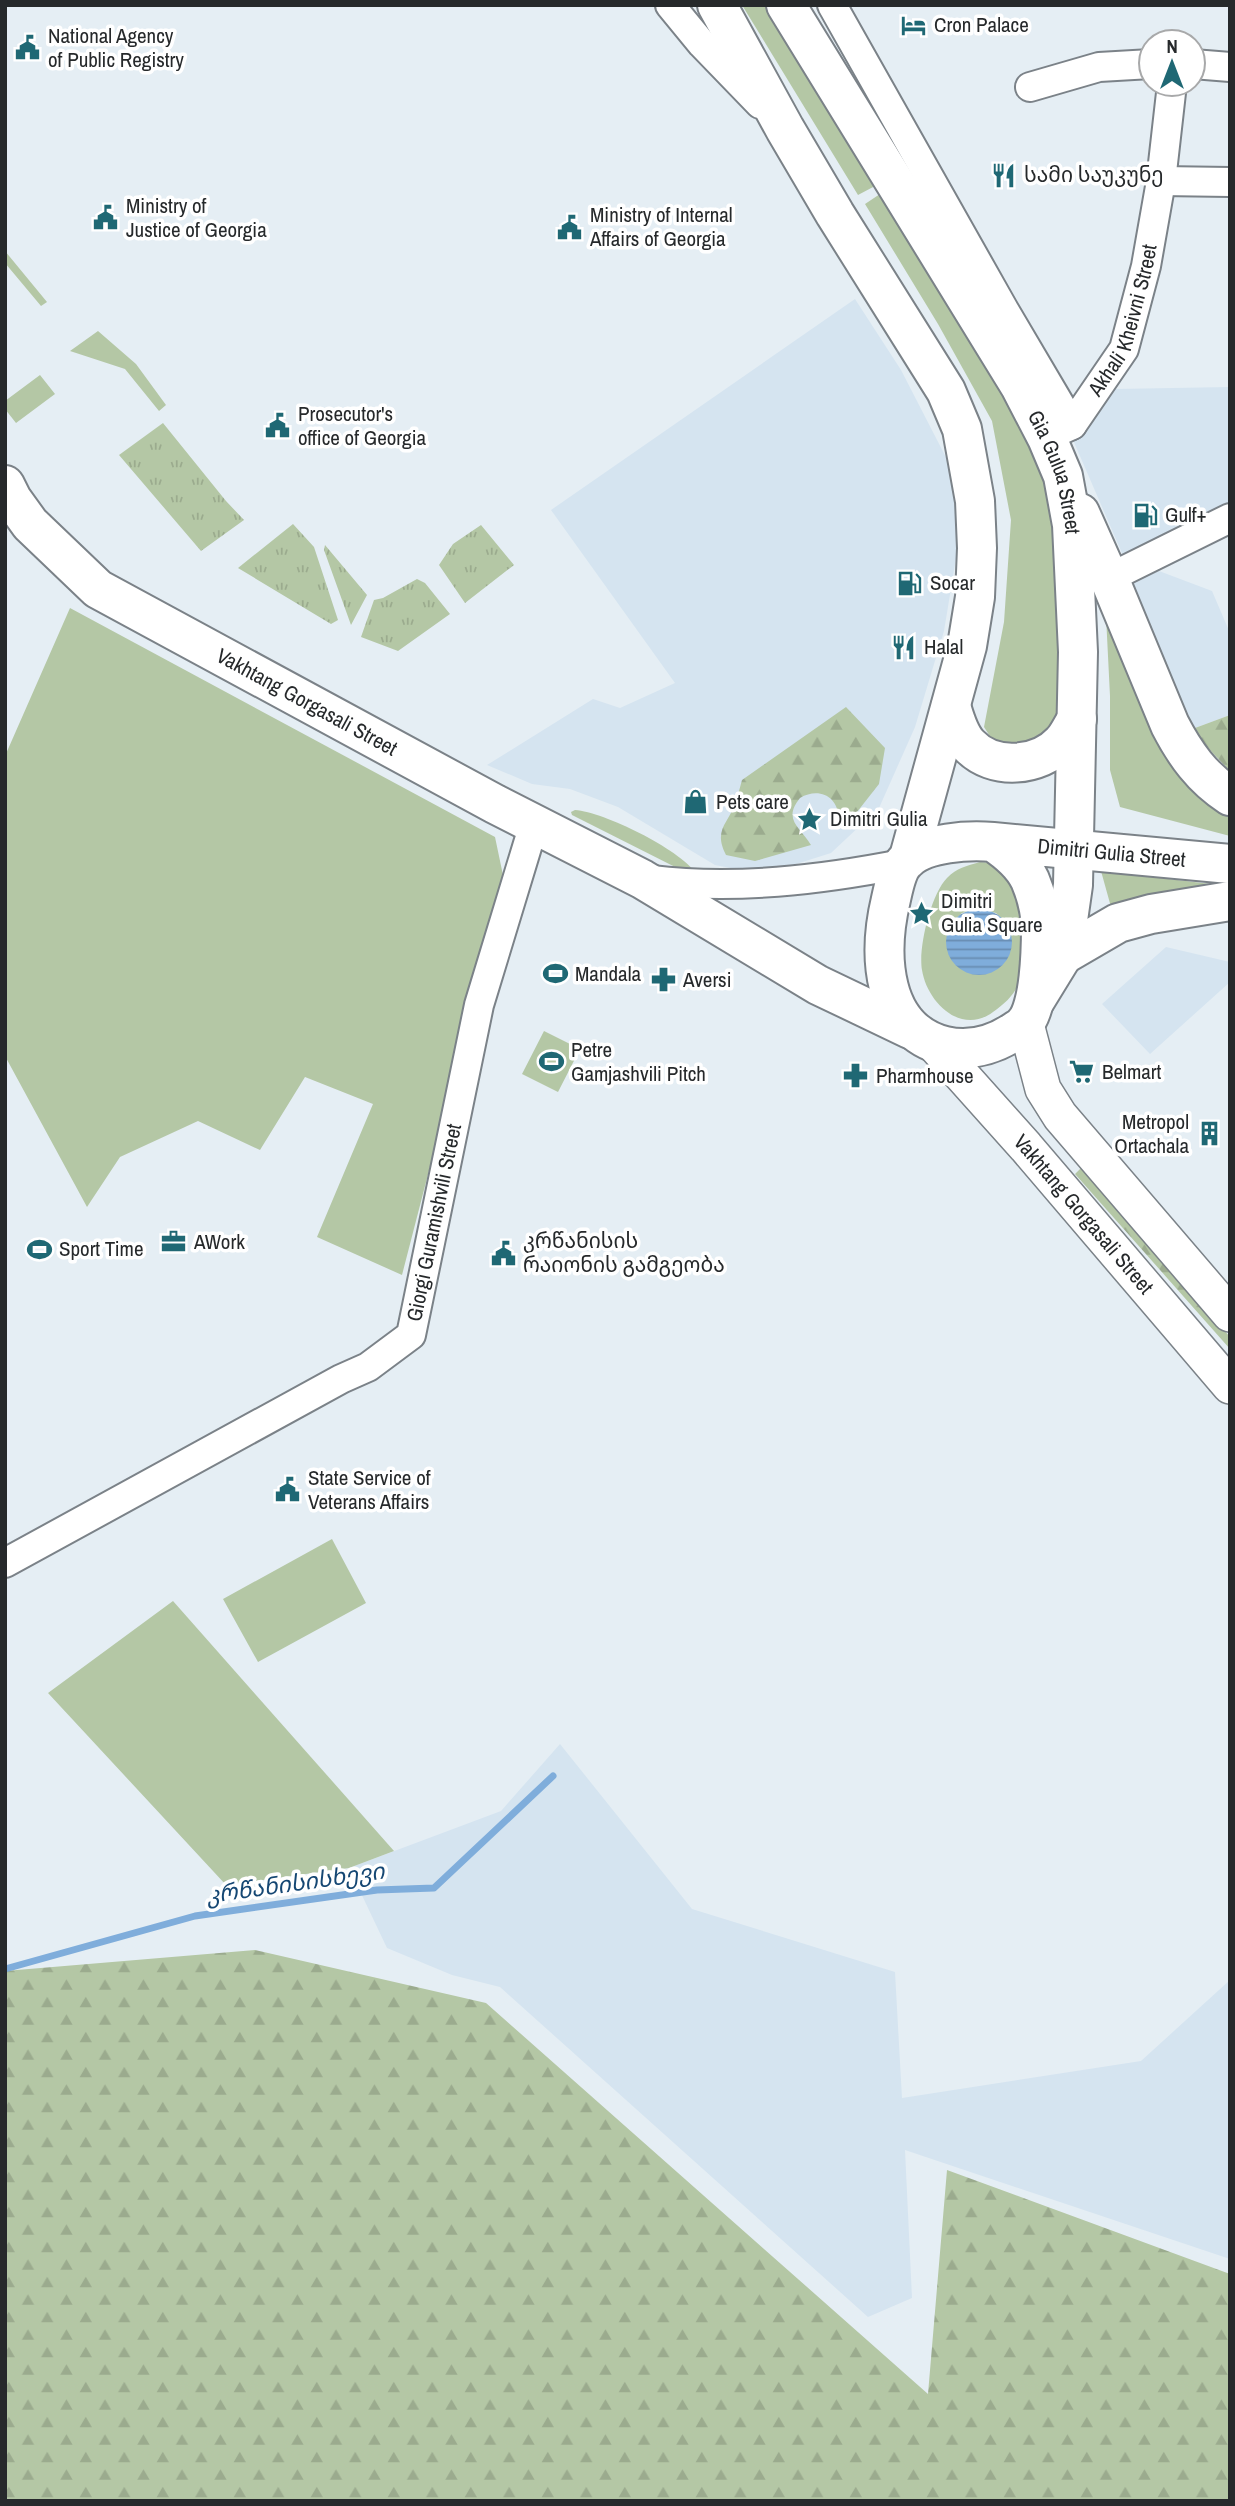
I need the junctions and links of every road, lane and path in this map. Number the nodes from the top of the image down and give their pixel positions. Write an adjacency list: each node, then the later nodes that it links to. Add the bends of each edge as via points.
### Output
1 (670, 5): 10 (street)
2 (717, 5): 10 (main road)
3 (786, 5): 13 (main road, Gia Gulua Street, via 1013,374)
4 (832, 5): 13 (street, Gia Gulua Street)
5 (1137, 65): 8 (street, via 1099,67)
6 (1207, 66): 7 (street)
7 (1230, 67)
8 (1030, 87)
9 (1170, 98): 11 (street, Akhali Kheivni Street)
10 (785, 130): 18 (main road, via 946,391 962,429 975,501 977,548 971,623)
11 (1160, 181): 12 (street); 13 (street, Akhali Kheivni Street, via 1146,266 1124,349)
12 (1230, 182)
13 (1060, 431): 14 (main road, Gia Gulua Street)
14 (1063, 476): 17 (main road); 19 (main road, Gia Gulua Street, via 1072,525)
15 (5, 485): 21 (main road, Vakhtang Gorgasali Street, via 30,524 98,589)
16 (1230, 518): 17 (street)
17 (1110, 578): 20 (main road, via 1182,748 1200,772)
18 (951, 706): 19 (main road, via 968,745 1008,763 1033,761 1053,750); 24 (main road)
19 (1077, 719): 23 (main road, Gia Gulua Street)
20 (1230, 796)
21 (534, 824): 26 (main road, Vakhtang Gorgasali Street); 33 (street, Giorgi Guramishvili Street, via 480,1005 411,1335 368,1367)
22 (993, 842): 23 (main road, Dimitri Gulia Street); 24 (main road, via 942,844); 29 (main road, via 1023,868 1037,899 1041,925)
23 (1074, 850): 25 (main road, Dimitri Gulia Street); 28 (main road, Gia Gulua Street)
24 (906, 860): 26 (street, Vakhtang Gorgasali Street, via 850,874 727,884); 30 (main road, via 887,915 885,955 899,1015)
25 (1230, 864)
26 (642, 879): 30 (main road, Vakhtang Gorgasali Street, via 818,985)
27 (1230, 901): 28 (main road, via 1118,923)
28 (1063, 956): 29 (main road, Gia Gulua Street)
29 (1031, 1011): 30 (main road, via 1006,1037 982,1047 954,1048); 31 (street, via 1043,1089 1054,1107)
30 (921, 1036): 32 (street, Vakhtang Gorgasali Street, via 1026,1147)
31 (1230, 1314)
32 (1230, 1386)
33 (5, 1563)

